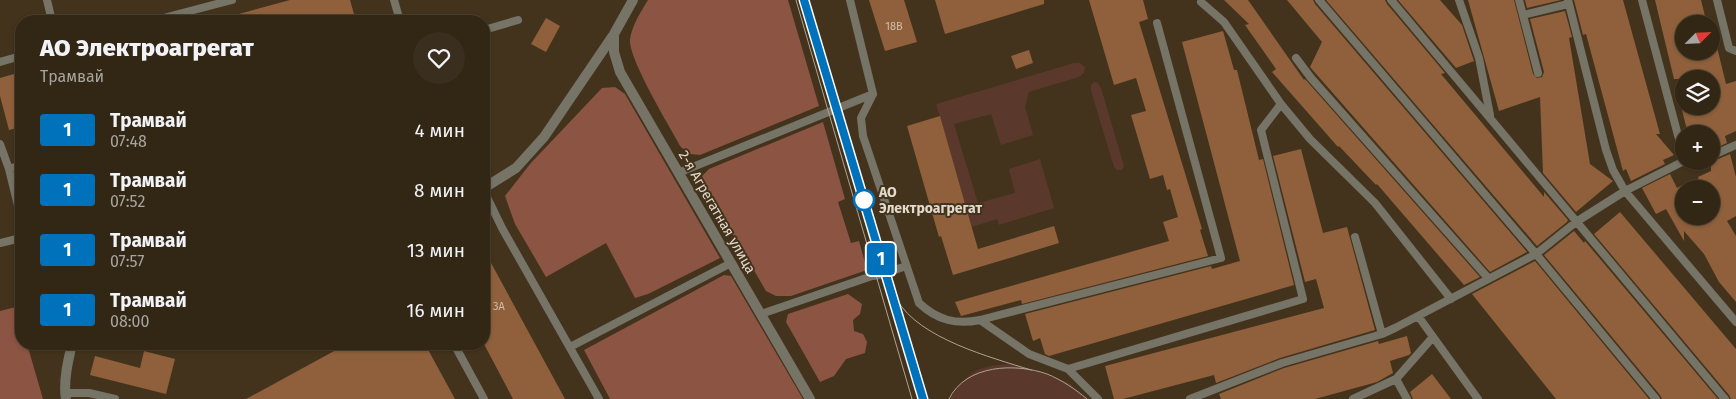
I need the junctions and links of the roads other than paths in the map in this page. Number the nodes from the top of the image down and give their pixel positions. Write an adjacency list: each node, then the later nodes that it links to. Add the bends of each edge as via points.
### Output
1 (47, 0): 14 (lane)
2 (232, 0): 15 (lane)
3 (394, 0): 16 (lane)
4 (633, 0): 21 (street)
5 (850, 0): 27 (lane)
6 (1319, 0): 46 (lane)
7 (1391, 0): 29 (lane)
8 (1459, 0): 29 (lane, via 1479,58)
9 (1519, 0): 17 (lane)
10 (1642, 0): 30 (lane)
11 (1716, 0): 22 (lane, via 1729,48)
12 (1201, 2): 28 (lane, via 1224,22)
13 (1568, 2): 17 (lane); 39 (lane, via 1606,150)
14 (51, 15)
15 (175, 15)
16 (398, 15)
17 (1523, 15): 26 (lane)
18 (518, 20): 20 (lane)
19 (1157, 23): 53 (lane, via 1221,258)
20 (490, 28)
21 (614, 34): 37 (street, 2-я Агрегатная улица, via 614,52 620,72); 38 (street, via 544,137 516,168)
22 (1736, 50)
23 (15, 58): 25 (lane)
24 (1296, 58): 49 (lane)
25 (0, 62)
26 (1538, 73)
27 (873, 94): 37 (lane); 48 (lane, via 863,112 861,126)
28 (1281, 104): 50 (lane, via 1310,139 1375,203); 60 (lane, via 1261,130 1303,299)
29 (1490, 117): 42 (lane)
30 (1675, 125)
31 (0, 144): 36 (lane)
32 (1736, 144): 33 (lane)
33 (1720, 152)
34 (1675, 164): 39 (lane)
35 (15, 167): 36 (lane)
36 (9, 169): 40 (lane)
37 (678, 173): 47 (street, 2-я Агрегатная улица)
38 (490, 186)
39 (1625, 191): 42 (lane); 54 (lane)
40 (15, 194)
41 (490, 203): 57 (lane)
42 (1576, 222): 46 (lane); 73 (lane)
43 (1355, 237): 55 (lane)
44 (15, 239): 45 (lane)
45 (0, 243)
46 (1536, 254): 49 (lane); 72 (lane)
47 (731, 263): 51 (street, 2-я Агрегатная улица); 57 (lane)
48 (906, 266): 51 (lane); 53 (lane, via 919,303 932,314 954,322)
49 (1488, 278): 50 (lane)
50 (1452, 299): 52 (lane)
51 (761, 314): 66 (street, 2-я Агрегатная улица)
52 (1418, 316): 55 (lane); 56 (lane)
53 (980, 320): 60 (lane, via 1029,354)
54 (1736, 322)
55 (1382, 334): 68 (lane, via 1282,363)
56 (1433, 337): 61 (lane); 71 (lane)
57 (570, 347): 65 (lane)
58 (71, 350): 62 (street)
59 (457, 350): 64 (lane)
60 (1068, 369): 67 (lane)
61 (1396, 379): 69 (lane); 70 (lane)
62 (66, 396): 63 (lane, via 89,393)
63 (115, 399)
64 (484, 399)
65 (599, 399)
66 (810, 399)
67 (1098, 399)
68 (1190, 399)
69 (1353, 399)
70 (1407, 399)
71 (1478, 399)
72 (1656, 399)
73 (1726, 399)

